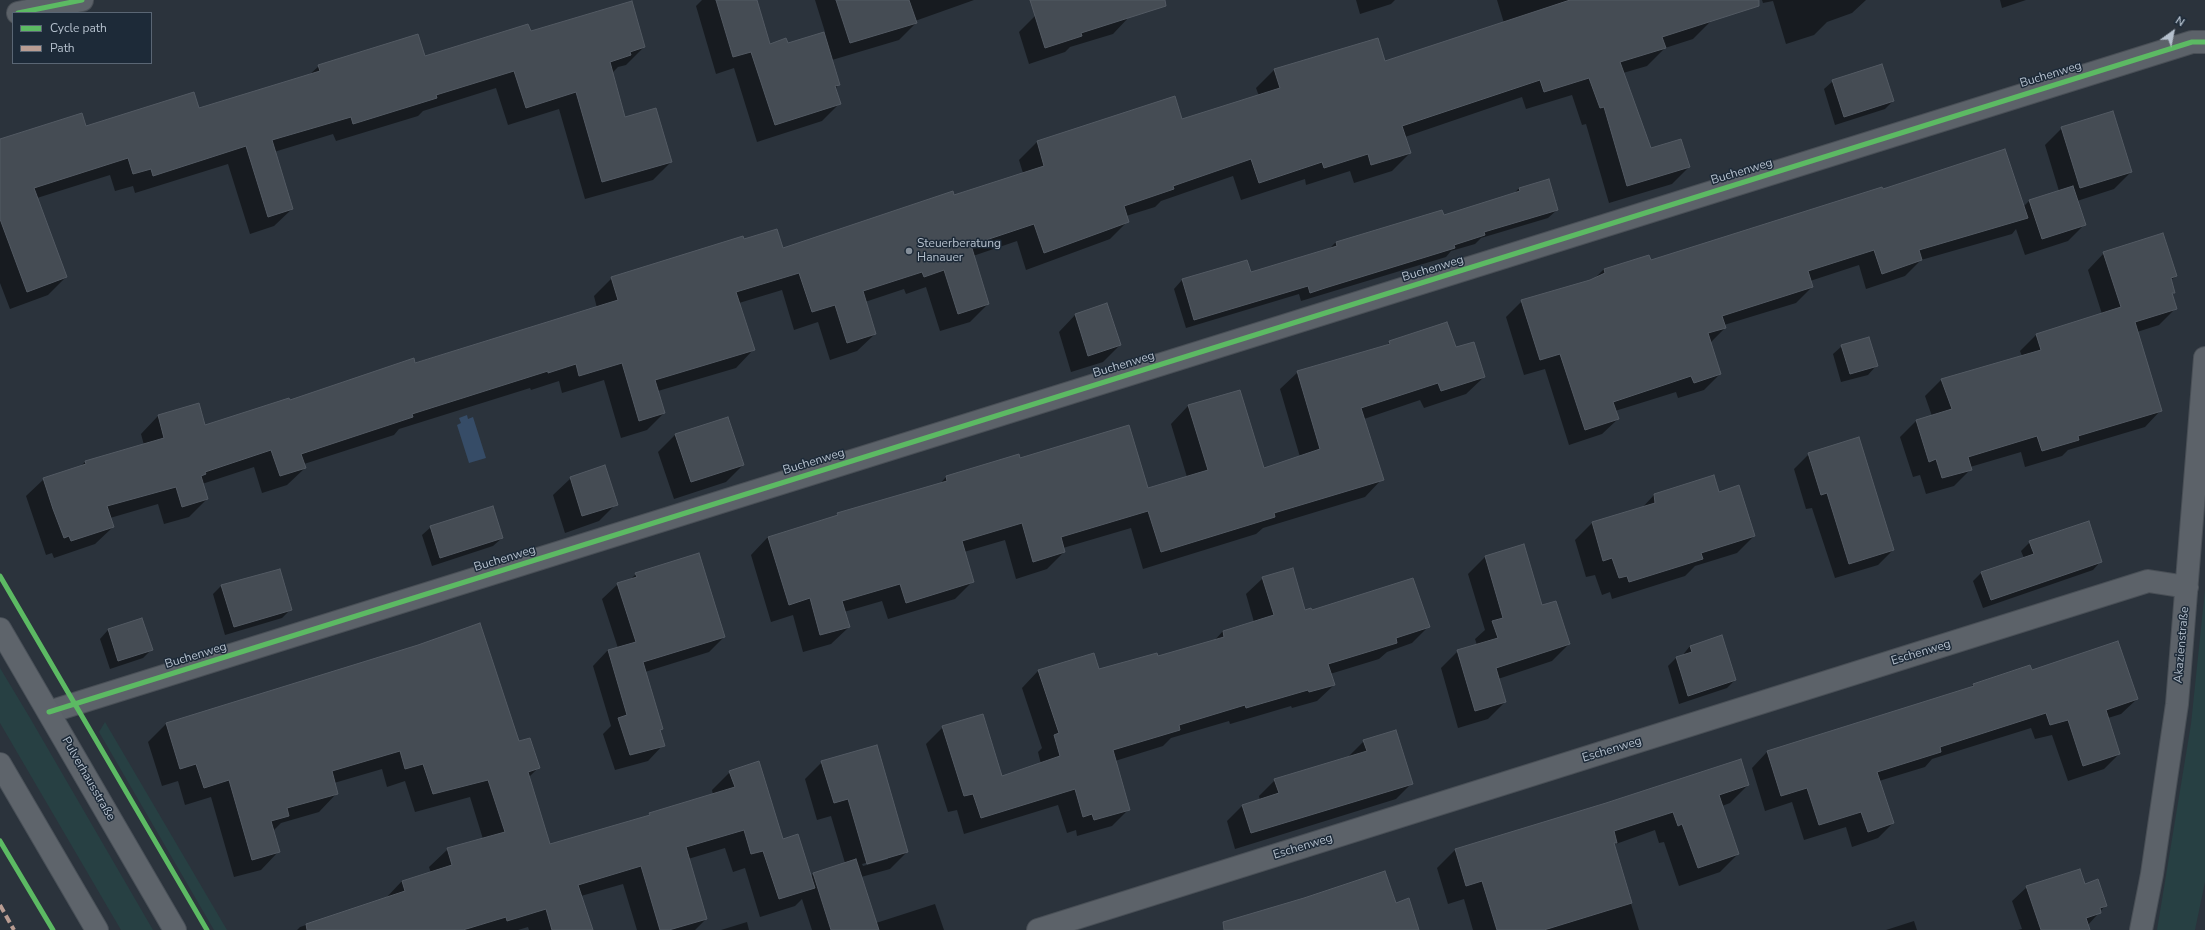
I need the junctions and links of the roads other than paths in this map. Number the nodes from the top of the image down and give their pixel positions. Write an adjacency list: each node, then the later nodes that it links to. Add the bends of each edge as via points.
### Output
1 (82, 0): 2 (street)
2 (23, 12)
3 (12, 14): 4 (street)
4 (0, 17)
5 (2205, 42): 9 (street, Buchenweg, via 2177,46)
6 (2205, 358): 7 (street, Akazienstraße)
7 (2187, 586): 13 (street, Eschenweg, via 2148,581); 14 (street, Akazienstraße, via 2177,704 2152,874)
8 (0, 629): 9 (main road, Pulverhausstraße)
9 (49, 712): 12 (main road, Pulverhausstraße)
10 (0, 764): 11 (main road)
11 (97, 930)
12 (175, 930)
13 (1038, 930)
14 (2141, 930)

